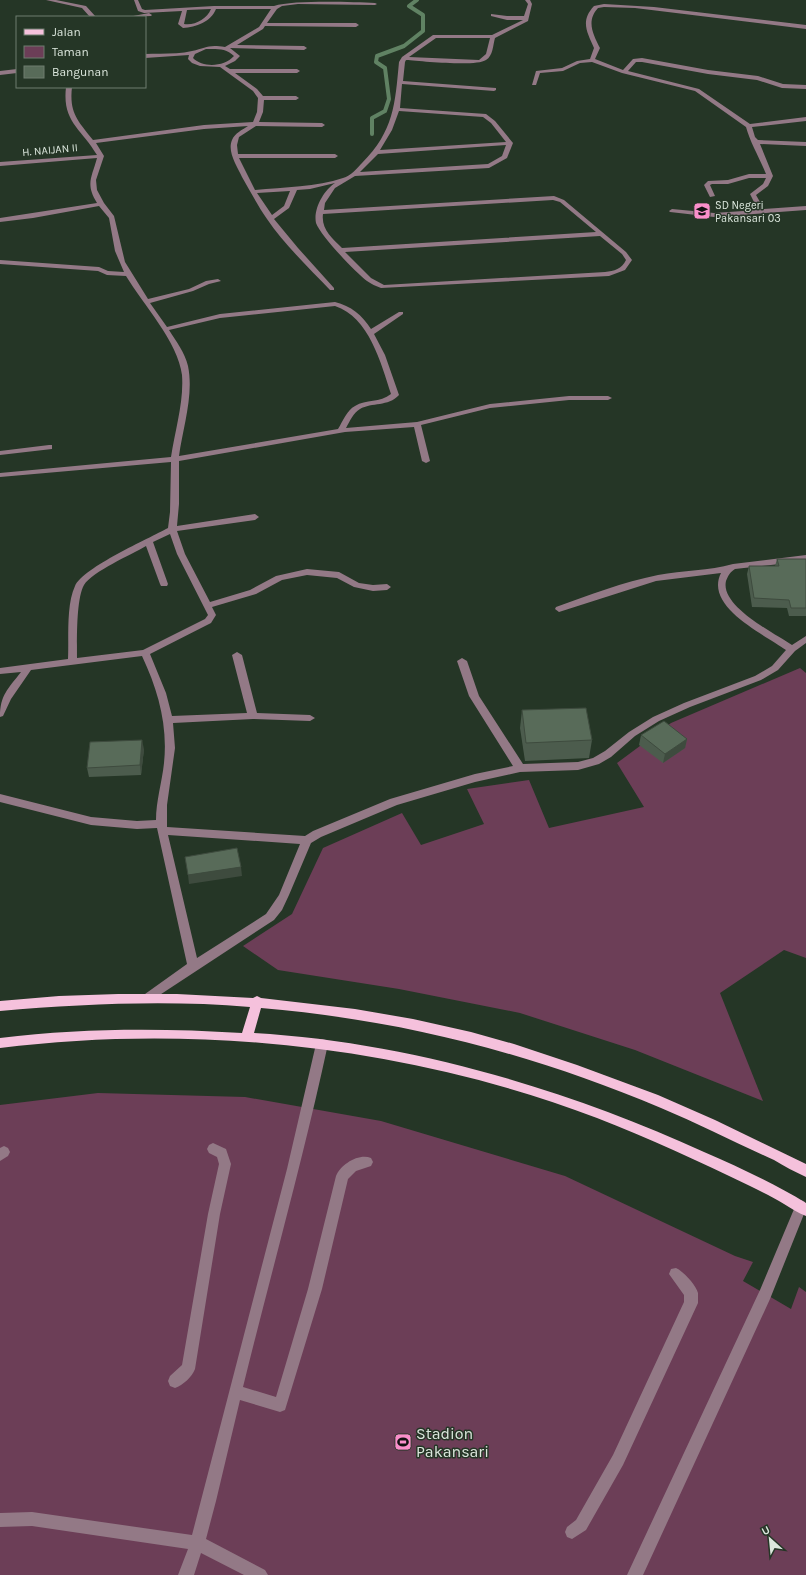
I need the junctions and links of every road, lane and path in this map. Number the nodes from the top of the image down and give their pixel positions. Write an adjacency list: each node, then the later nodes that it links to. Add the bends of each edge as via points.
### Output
1 (48, 0): 11 (street, via 84,7)
2 (136, 0): 8 (street, via 140,10 144,12)
3 (219, 0): 7 (street)
4 (527, 0): 14 (street, via 530,4)
5 (375, 4): 9 (street, via 298,3)
6 (214, 7): 7 (street); 8 (street); 8 (street, via 208,18 187,26 181,24)
7 (224, 7): 9 (street)
8 (186, 8)
9 (275, 8): 15 (street)
10 (172, 12): 12 (street)
11 (92, 16)
12 (139, 16)
13 (493, 16): 14 (street)
14 (527, 18): 18 (street, via 524,22)
15 (265, 24): 16 (street); 19 (street)
16 (356, 25)
17 (806, 27): 24 (street, via 655,7 600,5 588,16 587,23 597,48)
18 (493, 37): 23 (street, via 436,36); 23 (street, via 486,59 478,62)
19 (229, 47): 20 (street); 21 (street, via 205,48); 25 (street, via 237,56 231,62)
20 (304, 48)
21 (193, 53): 22 (street); 25 (street, via 190,58 194,62)
22 (146, 56)
23 (404, 58): 31 (street)
24 (592, 60): 30 (street); 32 (street, via 563,69 538,72)
25 (221, 64): 27 (street)
26 (16, 71): 29 (street)
27 (230, 71): 28 (street); 36 (street, via 255,90)
28 (297, 71)
29 (0, 72)
30 (624, 72): 33 (street, via 635,60 642,60 758,78 782,86); 42 (street, via 697,90)
31 (400, 82): 35 (street); 38 (street)
32 (534, 84)
33 (806, 87)
34 (69, 88): 43 (street, via 67,96 73,121)
35 (494, 89)
36 (261, 98): 37 (street); 40 (street)
37 (296, 98)
38 (397, 110): 45 (street, via 484,115); 47 (street)
39 (806, 120): 42 (street)
40 (255, 124): 41 (street); 43 (street, via 204,127); 49 (street, via 237,137 234,143)
41 (322, 124)
42 (749, 126): 44 (street)
43 (92, 142): 48 (street)
44 (756, 142): 46 (street); 53 (street)
45 (510, 143): 47 (street); 52 (street, via 505,157 489,166)
46 (806, 144)
47 (376, 152): 52 (street)
48 (101, 156): 51 (street, H. NAIJAN II); 57 (street, via 92,179 92,186)
49 (235, 156): 50 (street); 55 (street)
50 (335, 156)
51 (0, 164)
52 (351, 176): 54 (street); 60 (street, via 333,187 322,203)
53 (770, 176): 56 (street, via 749,176 728,182 710,182 707,185); 61 (street, via 766,185 753,194)
54 (294, 189): 55 (street); 62 (street, via 286,207)
55 (253, 192): 62 (street)
56 (712, 196)
57 (102, 204): 63 (street); 67 (street, via 111,217 116,245)
58 (806, 208): 61 (street)
59 (672, 211): 61 (street, via 714,214)
60 (321, 212): 64 (street, via 554,198); 65 (street, via 319,220 322,228)
61 (762, 212)
62 (270, 219): 69 (street)
63 (0, 220)
64 (602, 234): 65 (street); 65 (street, via 629,260 627,266 617,272 383,287 369,279)
65 (340, 250)
66 (0, 262): 67 (street, via 99,269 107,273)
67 (129, 274): 70 (street)
68 (218, 281): 70 (street)
69 (332, 289)
70 (146, 302): 72 (street)
71 (401, 313): 73 (street)
72 (165, 329): 73 (street, via 226,315 335,304 346,306); 79 (street, via 180,354 184,367 185,385)
73 (370, 333): 76 (street, via 395,395 388,401 354,410)
74 (608, 398): 75 (street, via 569,398 502,404)
75 (417, 424): 76 (street); 80 (street)
76 (341, 430): 79 (street)
77 (49, 447): 78 (street)
78 (0, 453)
79 (175, 460): 81 (street); 83 (street)
80 (426, 461)
81 (0, 475)
82 (255, 517): 83 (street)
83 (172, 529): 84 (street); 89 (street, via 181,554)
84 (149, 542): 87 (street); 96 (street, via 94,572 79,587)
85 (806, 558): 86 (street)
86 (726, 570): 90 (street, via 657,578); 92 (street, via 721,585 725,600)
87 (164, 584)
88 (387, 587): 89 (street, via 357,586 339,575 307,572 279,578 253,592)
89 (208, 606): 93 (street, via 212,616 208,621)
90 (559, 609)
91 (806, 639): 92 (street)
92 (790, 651): 103 (street, via 775,668 744,685 656,719 596,761 578,766)
93 (144, 653): 96 (street); 102 (street, via 164,697)
94 (237, 655): 100 (street)
95 (462, 661): 103 (street, via 474,696)
96 (72, 662): 97 (street)
97 (28, 668): 98 (street); 99 (street, via 6,698)
98 (0, 670)
99 (0, 714)
100 (253, 716): 101 (street); 102 (street)
101 (310, 718)
102 (168, 720): 105 (street, via 170,749 162,806)
103 (520, 768): 106 (street, via 394,802)
104 (0, 798): 105 (street, via 91,821)
105 (162, 827): 106 (street); 107 (street)
106 (307, 840): 107 (street, via 284,895 270,917)
107 (193, 966): 108 (street)
108 (149, 997): 109 (main road); 110 (main road, via 50,1000)
109 (257, 1001): 111 (main road); 116 (main road, via 364,1015 456,1034 579,1070 688,1112)
110 (0, 1006)
111 (247, 1036): 112 (main road, via 140,1033); 113 (main road)
112 (0, 1043)
113 (322, 1044): 117 (main road, via 414,1060 497,1080 597,1112 690,1151); 120 (street, via 309,1108)
114 (213, 1149): 119 (street, via 222,1153 226,1164 214,1214 188,1369)
115 (367, 1162): 120 (street, via 352,1166 342,1176 315,1289 280,1405)
116 (806, 1171)
117 (803, 1208): 126 (street)
118 (676, 1274): 122 (street, via 691,1293 692,1303 618,1460 581,1525)
119 (175, 1381)
120 (235, 1392): 123 (street)
121 (0, 1520): 123 (street, via 32,1519)
122 (572, 1532)
123 (198, 1543): 124 (street); 125 (street)
124 (186, 1575)
125 (260, 1575)
126 (635, 1575)

